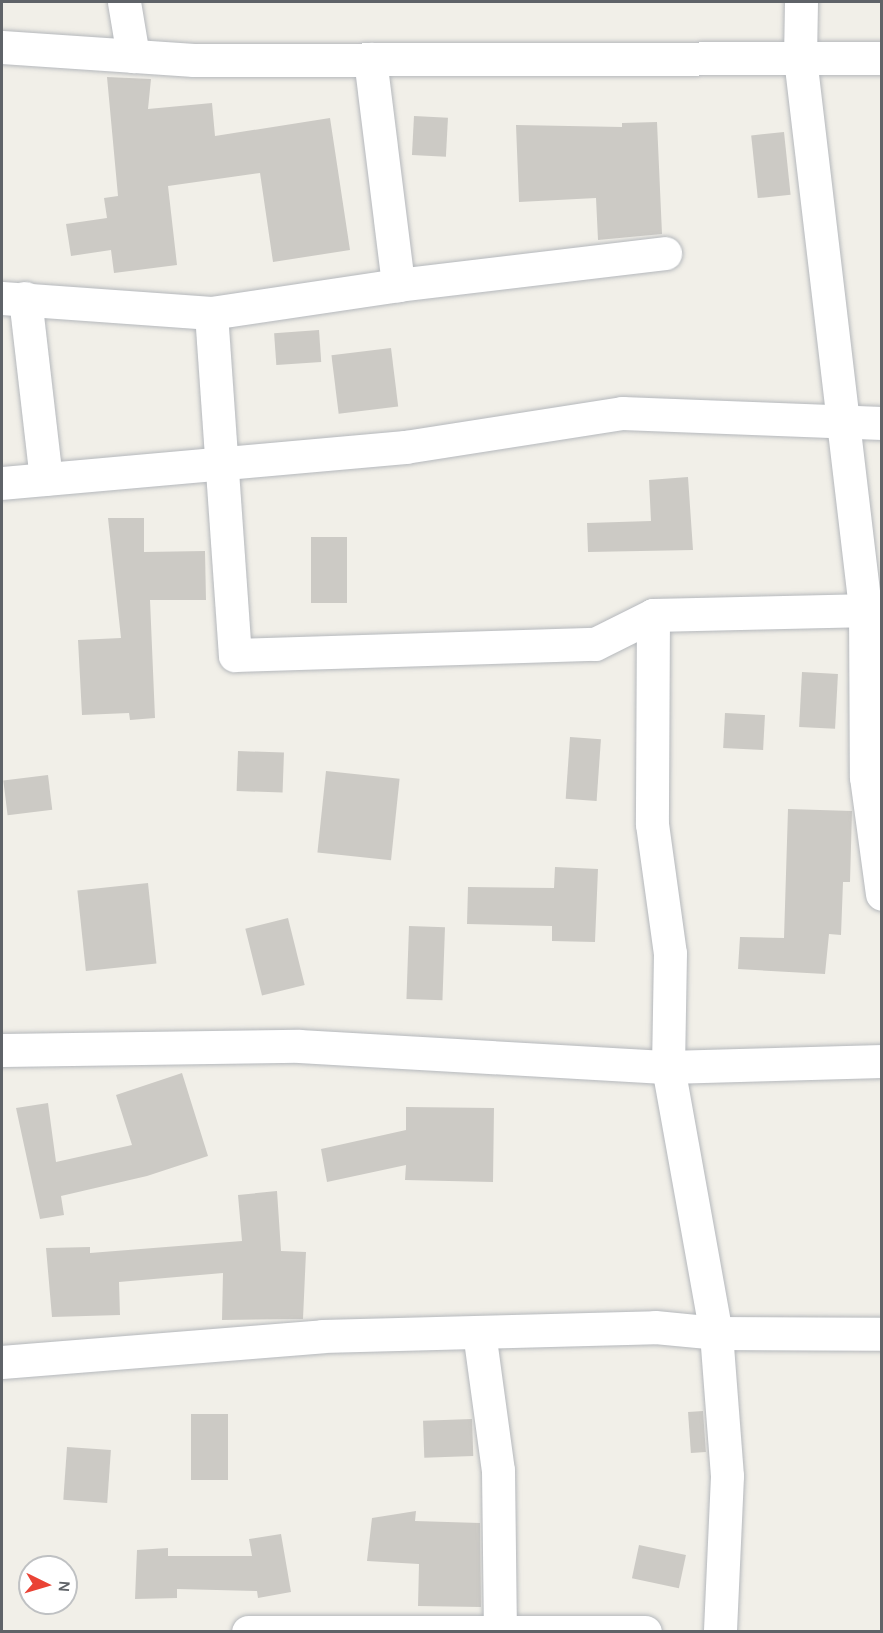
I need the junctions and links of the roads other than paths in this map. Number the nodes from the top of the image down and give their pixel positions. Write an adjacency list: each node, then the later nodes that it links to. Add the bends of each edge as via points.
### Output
1 (124, 2): 4 (street)
2 (801, 2): 5 (street)
3 (2, 47): 4 (street)
4 (133, 56): 7 (street)
5 (800, 58): 6 (street); 7 (street); 12 (street)
6 (882, 58)
7 (370, 60): 9 (street)
8 (665, 253): 9 (street)
9 (398, 285): 11 (street)
10 (13, 298): 11 (street); 15 (street)
11 (211, 314): 14 (street)
12 (842, 422): 13 (street); 14 (street, via 622,413 405,447); 17 (street)
13 (882, 423)
14 (221, 464): 15 (street); 18 (street, via 235,655 595,644)
15 (46, 480): 16 (street)
16 (2, 483)
17 (873, 609): 18 (street); 19 (street, via 866,777)
18 (653, 615): 22 (street, via 652,824 670,953)
19 (882, 894)
20 (2, 1050): 22 (street, via 299,1046)
21 (882, 1061): 22 (street)
22 (669, 1067): 24 (street)
23 (479, 1332): 24 (street, via 655,1327); 26 (street, via 322,1336); 27 (street, via 498,1470)
24 (716, 1333): 25 (street); 30 (street, via 727,1476)
25 (882, 1334)
26 (2, 1362)
27 (500, 1630): 28 (street); 29 (street)
28 (248, 1632)
29 (645, 1632)
30 (720, 1632)

